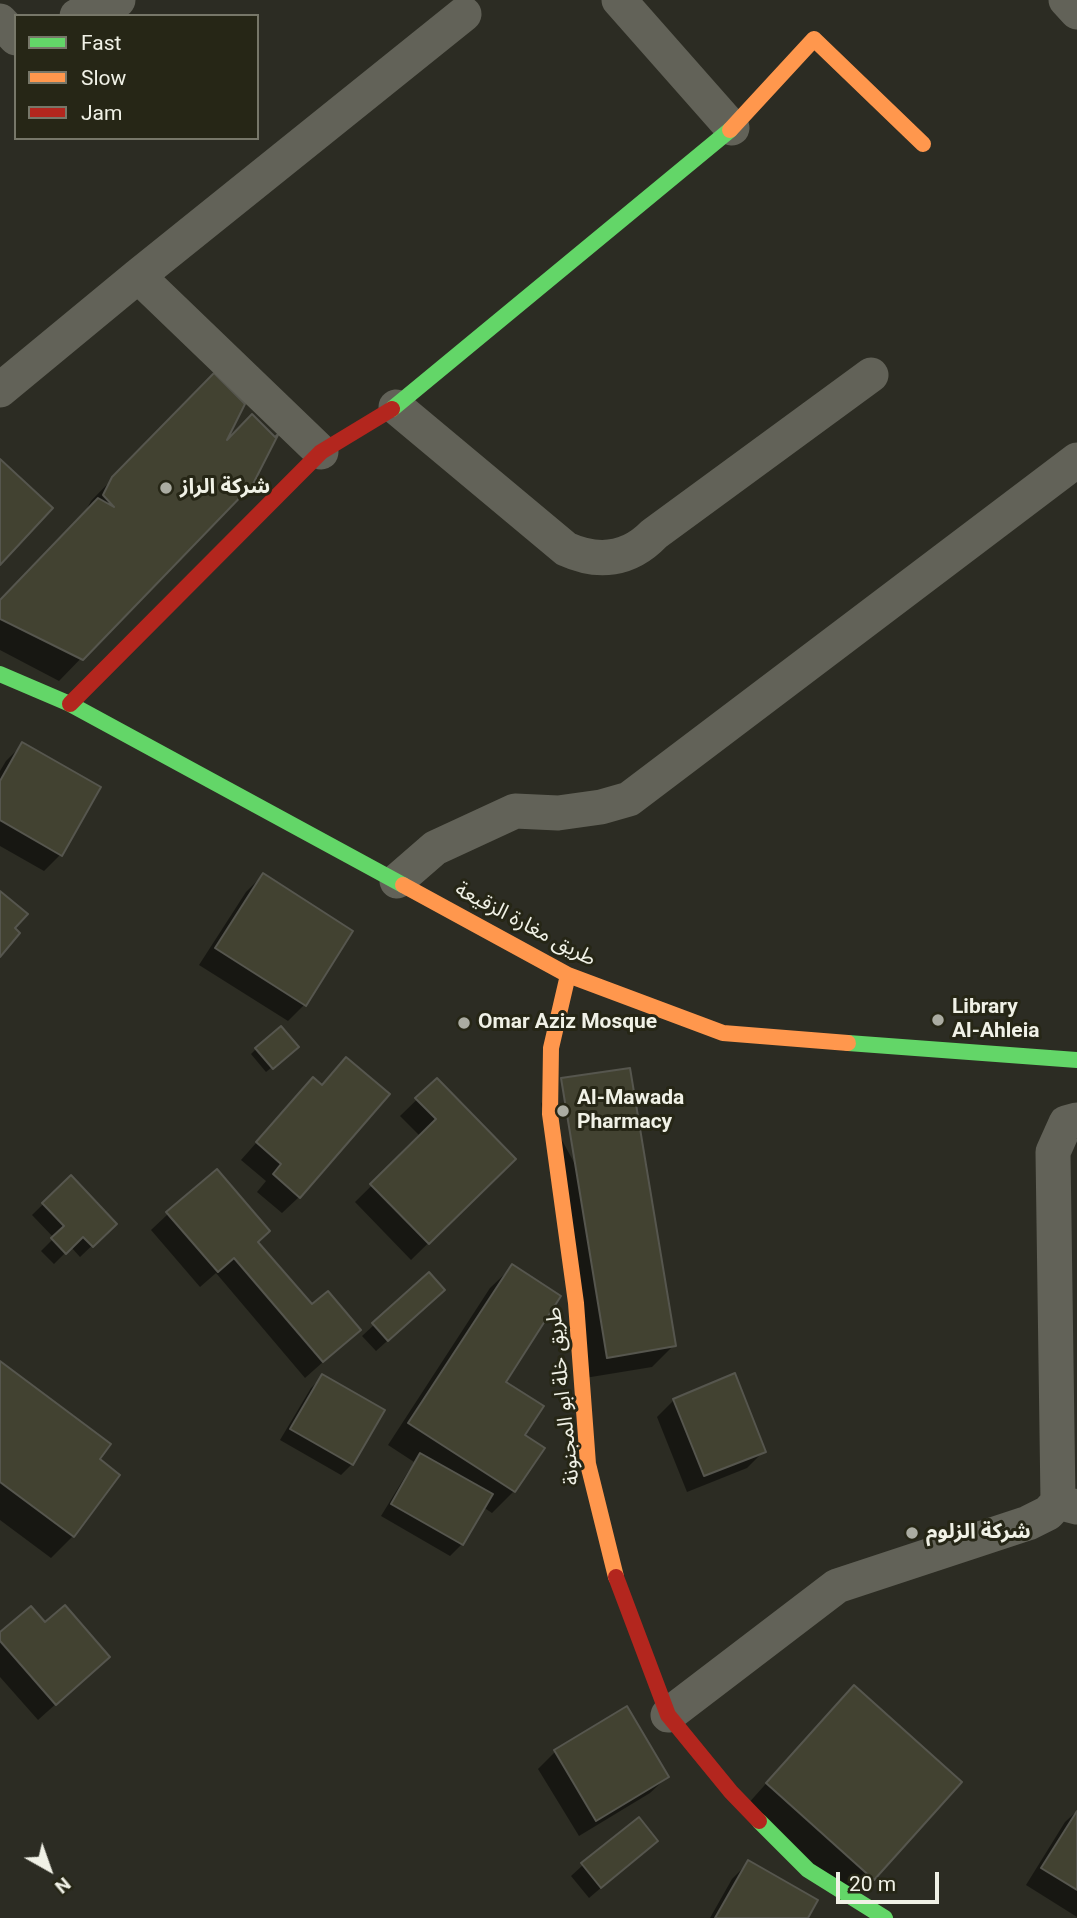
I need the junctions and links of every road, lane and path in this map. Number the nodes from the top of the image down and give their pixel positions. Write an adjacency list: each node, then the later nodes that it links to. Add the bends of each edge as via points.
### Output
1 (118, 0): 5 (street)
2 (619, 0): 9 (street)
3 (1066, 0): 4 (street)
4 (1077, 12)
5 (82, 14)
6 (464, 14): 11 (street)
7 (0, 20): 8 (street)
8 (14, 36)
9 (732, 128): 10 (street, via 814,39); 14 (street)
10 (923, 144)
11 (138, 276): 13 (street); 15 (street)
12 (871, 375): 14 (street, via 646,542 613,558 589,558 566,549)
13 (0, 390)
14 (396, 407): 15 (street)
15 (321, 452): 18 (street)
16 (1077, 460): 19 (street, via 629,799 558,813 515,811 435,848)
17 (0, 674): 18 (street, طريق مغارة الزقيعة)
18 (70, 704): 19 (street, طريق مغارة الزقيعة)
19 (397, 881): 20 (street, طريق مغارة الزقيعة)
20 (568, 975): 21 (street, طريق مغارة الزقيعة, via 723,1033); 24 (street, طريق خلة ابو المجنونة, via 551,1048 550,1114 576,1303 588,1464 612,1568)
21 (1077, 1060)
22 (1077, 1120): 23 (street, via 1066,1123 1053,1152)
23 (1068, 1505): 24 (street, via 1028,1524 837,1586)
24 (667, 1715): 25 (street, طريق خلة ابو المجنونة, via 731,1792 808,1870)
25 (884, 1918)

